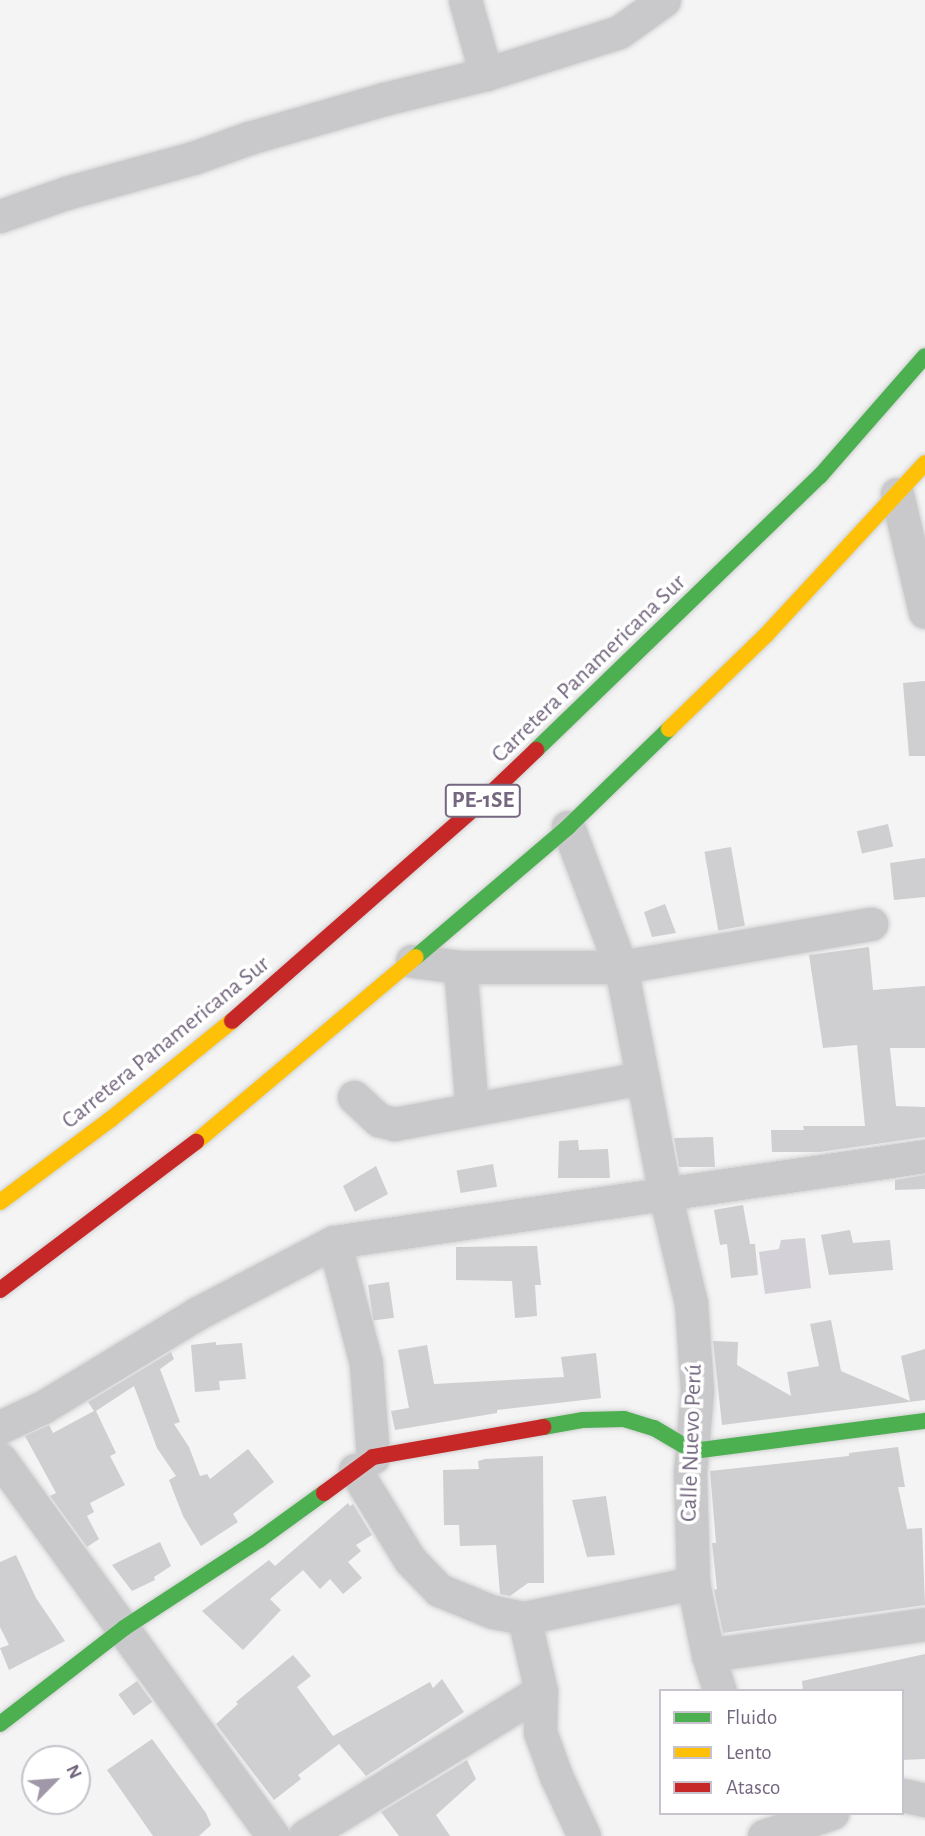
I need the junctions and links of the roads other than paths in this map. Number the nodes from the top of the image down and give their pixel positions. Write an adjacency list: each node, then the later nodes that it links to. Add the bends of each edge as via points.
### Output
1 (465, 0): 3 (street)
2 (664, 0): 3 (street, via 619,32)
3 (486, 74): 4 (street, via 384,99 171,165 66,192)
4 (0, 216)
5 (925, 356): 19 (main road, Carretera Panamericana Sur / PE-1SE, via 820,476 490,794 229,1023)
6 (925, 463): 7 (main road, PE-1SE)
7 (897, 494): 8 (street); 9 (main road, PE-1SE, via 766,635)
8 (925, 612)
9 (568, 827): 11 (main road, PE-1SE); 13 (street, Calle Nuevo Perú)
10 (871, 924): 13 (street)
11 (412, 961): 12 (street); 21 (main road, PE-1SE, via 161,1170)
12 (460, 967): 13 (street); 16 (street)
13 (621, 967): 14 (street, Calle Nuevo Perú)
14 (643, 1078): 16 (street); 18 (street, Calle Nuevo Perú)
15 (354, 1097): 16 (street, via 379,1120 394,1124)
16 (472, 1109)
17 (925, 1156): 18 (street)
18 (665, 1194): 20 (street); 24 (street, Calle Nuevo Perú, via 691,1303 697,1391)
19 (0, 1202)
20 (334, 1242): 23 (street, via 198,1313 54,1401); 26 (street, via 366,1363)
21 (0, 1290)
22 (925, 1421): 24 (main road)
23 (0, 1427)
24 (693, 1451): 26 (main road, via 654,1428 624,1419 583,1420); 27 (street, Calle Nuevo Perú, via 689,1531)
25 (0, 1458): 30 (street)
26 (364, 1464): 28 (street, via 410,1560 439,1590 493,1612); 30 (main road, via 259,1540)
27 (693, 1583): 28 (street); 31 (street, Calle Nuevo Perú)
28 (524, 1618): 33 (street)
29 (925, 1624): 31 (street)
30 (124, 1628): 34 (main road); 38 (street)
31 (708, 1655): 32 (street, Calle Nuevo Perú)
32 (719, 1689)
33 (541, 1691): 39 (street); 40 (street, via 540,1732)
34 (0, 1724)
35 (904, 1795): 36 (street)
36 (925, 1800)
37 (825, 1815): 41 (street)
38 (273, 1836)
39 (305, 1836)
40 (584, 1836)
41 (764, 1836)

